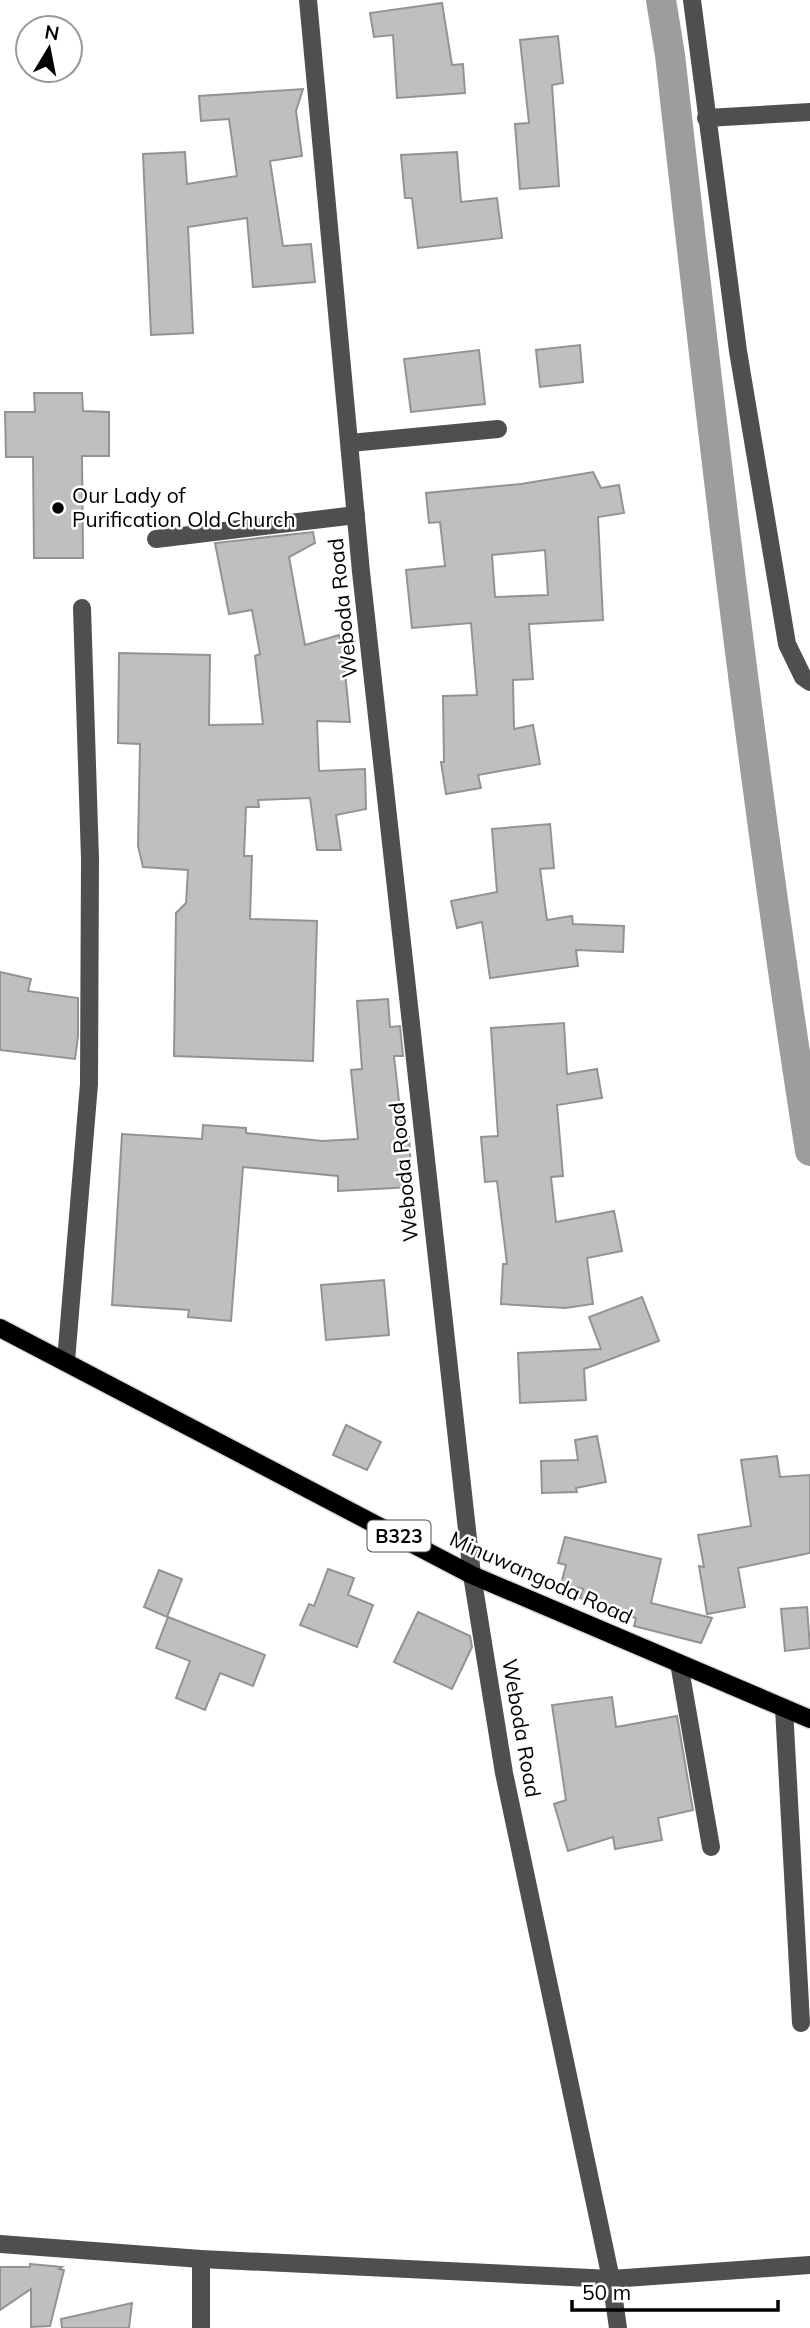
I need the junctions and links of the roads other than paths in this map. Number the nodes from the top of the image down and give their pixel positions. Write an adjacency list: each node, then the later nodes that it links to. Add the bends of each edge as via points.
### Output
1 (308, 0): 6 (street, Weboda Road)
2 (692, 0): 4 (street)
3 (810, 112): 4 (street)
4 (706, 118): 10 (street, via 738,351 787,644)
5 (498, 429): 6 (street)
6 (350, 443): 7 (street, Weboda Road)
7 (356, 515): 8 (street); 13 (street, Weboda Road)
8 (156, 539)
9 (82, 608): 12 (street, via 90,859 89,1084)
10 (810, 682)
11 (0, 1328): 12 (main road, Minuwangoda Road / B323)
12 (66, 1361): 13 (main road, Minuwangoda Road / B323)
13 (472, 1575): 14 (main road, Minuwangoda Road / B323); 22 (street, Weboda Road, via 504,1773)
14 (679, 1663): 15 (main road, Minuwangoda Road / B323); 17 (street)
15 (784, 1708): 16 (main road, Minuwangoda Road / B323); 18 (street)
16 (810, 1719)
17 (710, 1847)
18 (801, 2023)
19 (0, 2244): 20 (street)
20 (201, 2259): 22 (street); 23 (street)
21 (810, 2265): 22 (street)
22 (611, 2279): 24 (street, Weboda Road)
23 (201, 2328)
24 (618, 2328)

